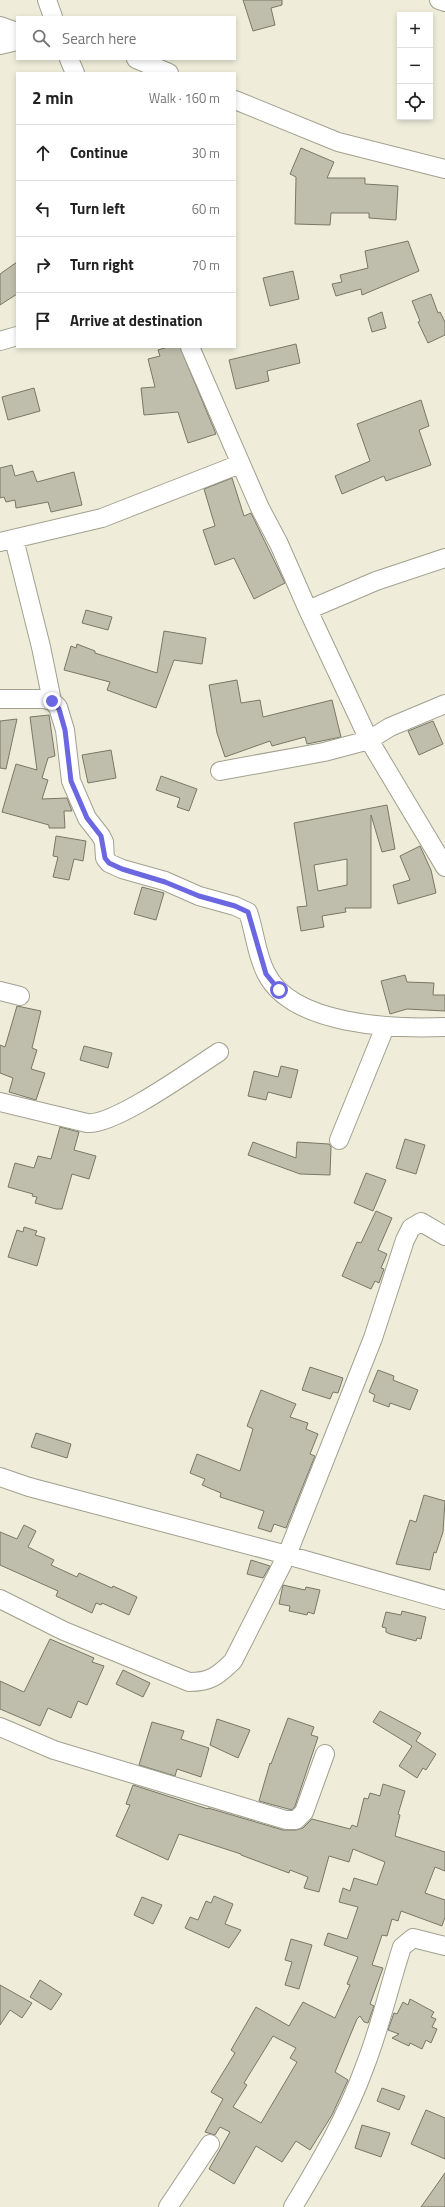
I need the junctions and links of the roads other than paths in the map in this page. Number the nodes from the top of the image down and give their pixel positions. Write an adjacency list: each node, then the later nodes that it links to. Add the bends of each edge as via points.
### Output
1 (47, 0): 4 (street)
2 (438, 0): 3 (street)
3 (445, 2)
4 (53, 16)
5 (0, 26): 6 (street)
6 (16, 32)
7 (16, 41): 8 (street)
8 (0, 45)
9 (69, 60): 11 (street)
10 (138, 60): 12 (street)
11 (74, 72)
12 (167, 72)
13 (236, 100): 14 (street, via 338,142)
14 (445, 169)
15 (16, 336): 16 (street)
16 (0, 341)
17 (190, 348): 18 (street)
18 (240, 464): 19 (street, via 102,518); 21 (street)
19 (7, 540): 23 (street, via 41,647)
20 (445, 558): 21 (street, via 376,581)
21 (308, 610): 25 (street)
22 (0, 699): 23 (street)
23 (52, 701): 30 (street, via 59,709 65,730 71,781 87,818 101,836 105,858 109,863 199,896 242,908 248,912 266,974 279,990 304,1007 331,1018)
24 (445, 704): 25 (street, via 390,727)
25 (369, 740): 26 (street, via 324,752); 27 (street)
26 (220, 771)
27 (445, 868)
28 (0, 991): 29 (street)
29 (20, 996)
30 (385, 1027): 31 (street); 34 (street)
31 (445, 1027)
32 (219, 1052): 33 (street, via 146,1100 98,1122 81,1121)
33 (0, 1102)
34 (339, 1140)
35 (445, 1236): 37 (street, via 421,1222 411,1228 408,1234 373,1338)
36 (0, 1477): 37 (street, via 29,1487)
37 (287, 1555): 38 (street, via 233,1661 222,1672 204,1682 189,1682 72,1634); 39 (street)
38 (0, 1599)
39 (445, 1600)
40 (0, 1727): 41 (street, via 54,1750 286,1820 296,1820 304,1812)
41 (325, 1754)
42 (445, 1946): 45 (street, via 413,1938 402,1947 366,2066 334,2137)
43 (210, 2144): 44 (street)
44 (168, 2207)
45 (293, 2207)

